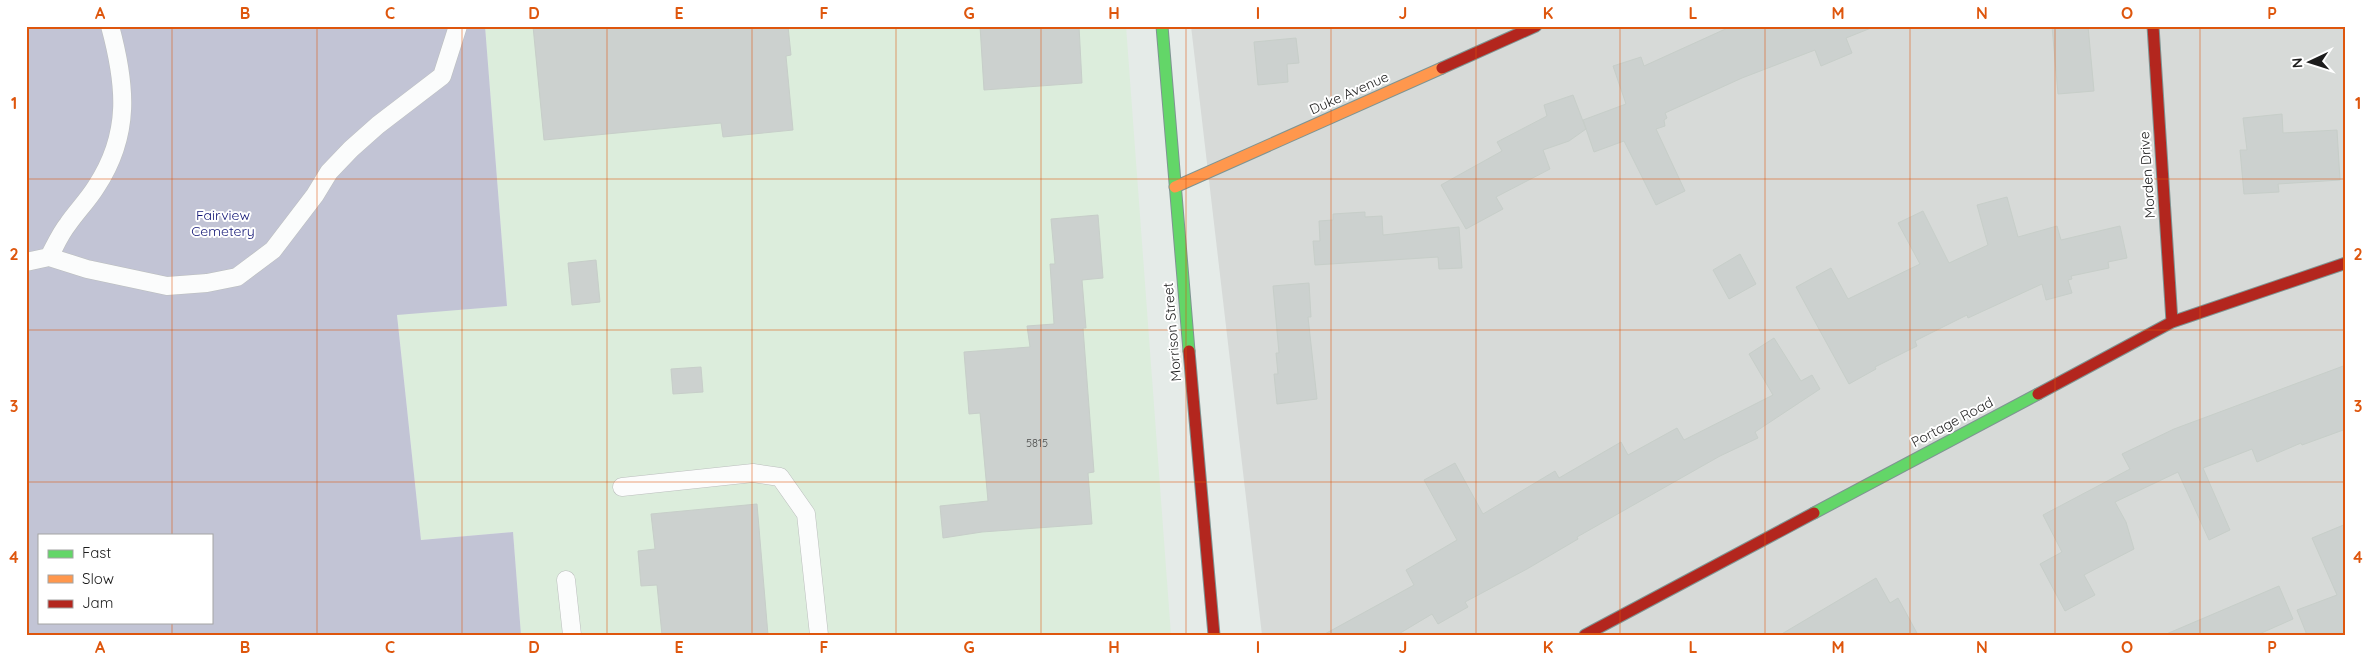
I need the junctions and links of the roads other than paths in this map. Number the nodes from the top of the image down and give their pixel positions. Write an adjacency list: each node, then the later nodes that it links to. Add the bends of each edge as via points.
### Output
1 (110, 26): 7 (lane, via 121,67 122,118 112,159 96,188 66,225)
2 (458, 26): 7 (lane, via 442,76 351,149 329,172 316,195 273,250 237,277 167,286 87,269)
3 (1162, 26): 6 (street, Morrison Street)
4 (1536, 26): 6 (street, Duke Avenue)
5 (2153, 26): 10 (street, Morden Drive)
6 (1175, 187): 15 (street, Morrison Street)
7 (49, 257): 8 (lane)
8 (26, 262)
9 (2346, 263): 10 (street, Portage Road)
10 (2172, 322): 16 (street, Portage Road)
11 (622, 487): 14 (lane, via 752,473 780,477 806,514)
12 (566, 580): 13 (lane)
13 (572, 635)
14 (819, 635)
15 (1214, 635)
16 (1584, 635)

